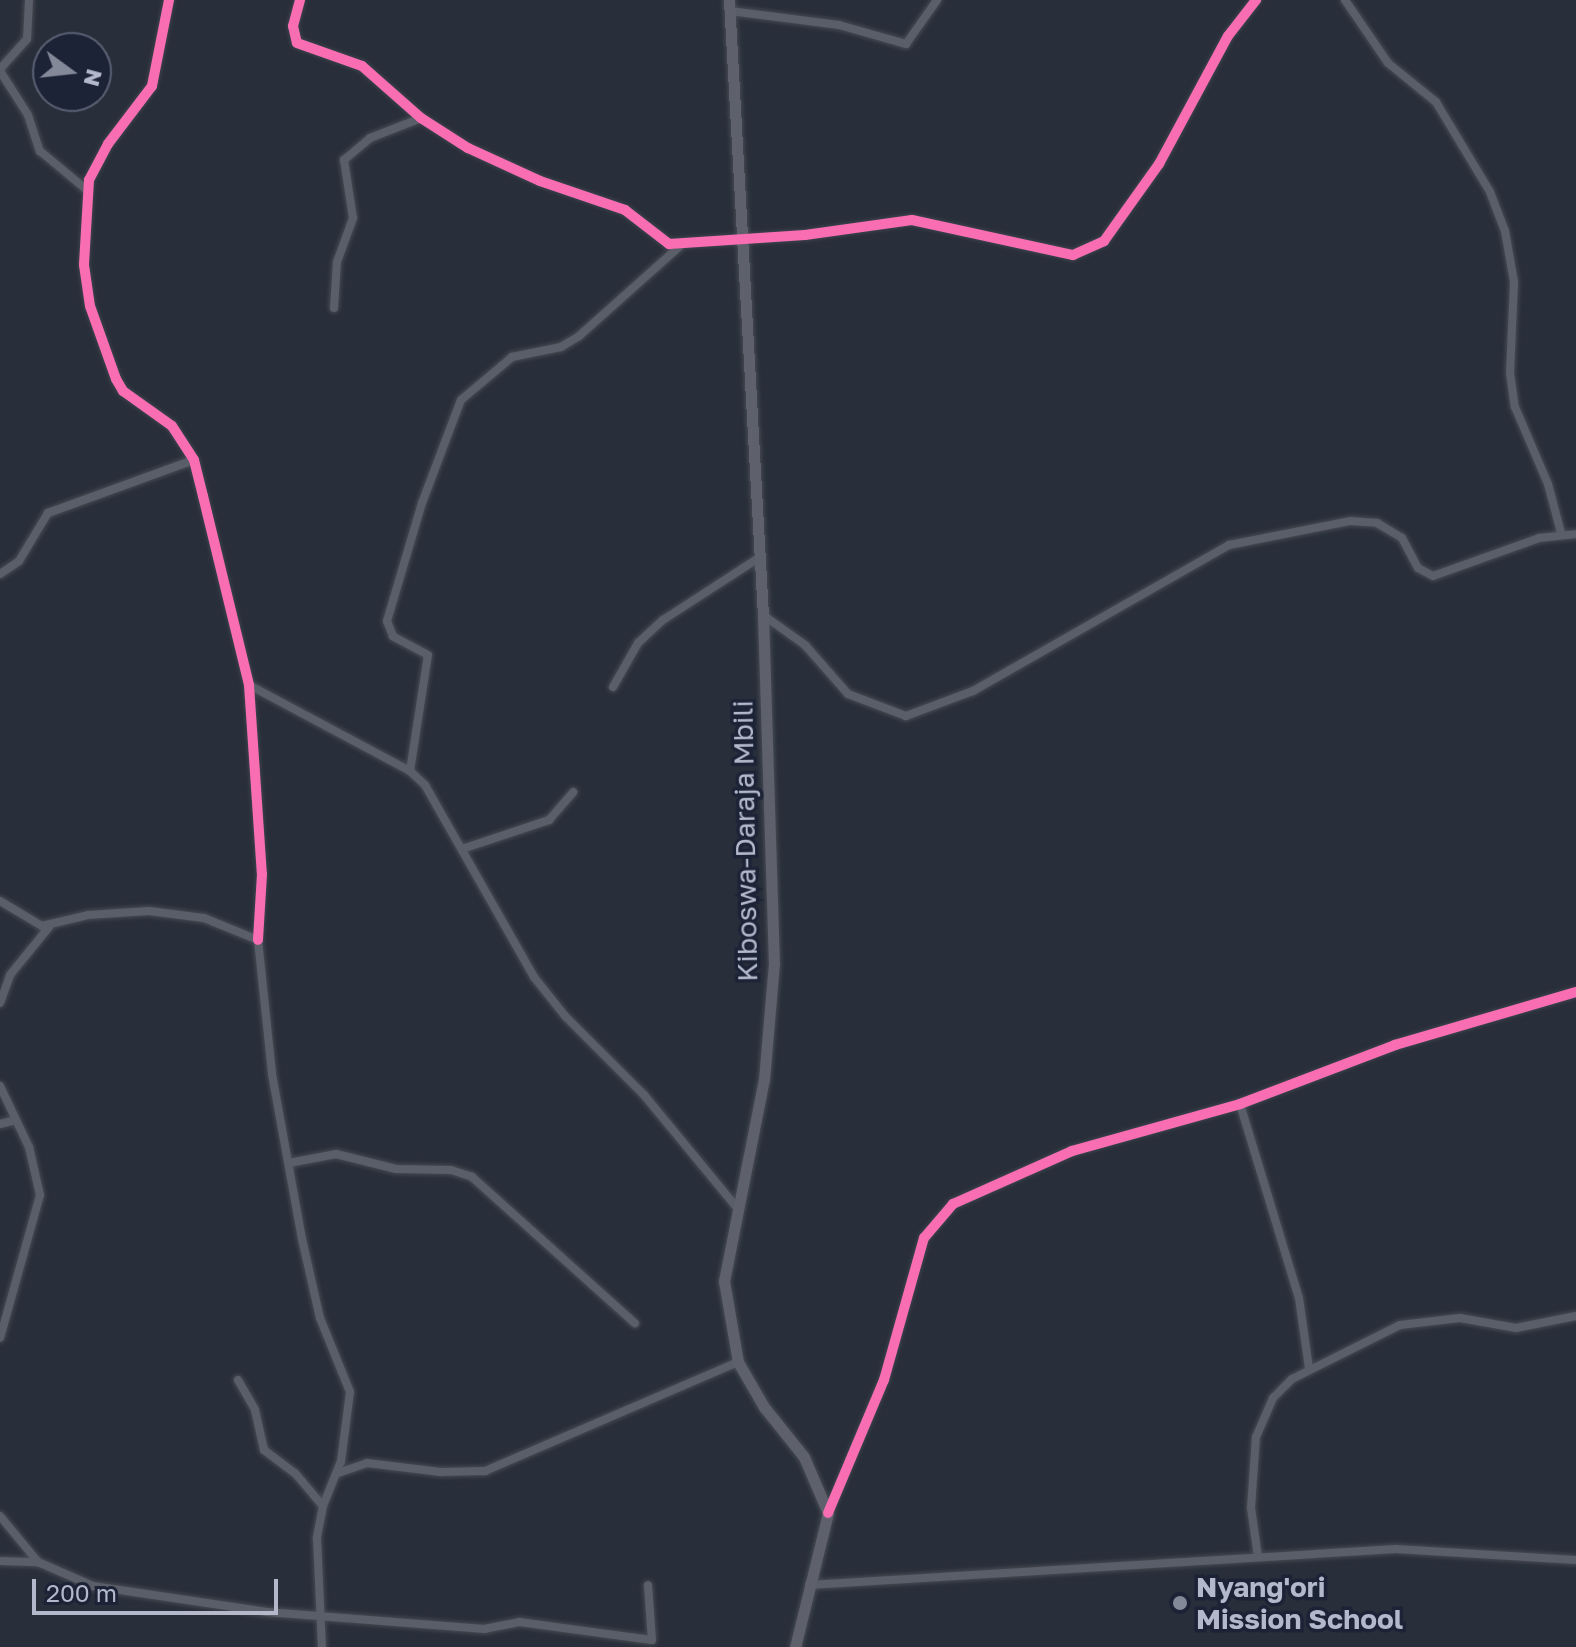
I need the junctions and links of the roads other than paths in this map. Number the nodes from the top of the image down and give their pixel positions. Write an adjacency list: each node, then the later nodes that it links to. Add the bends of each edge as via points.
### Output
1 (29, 0): 8 (street, via 27,39)
2 (169, 0): 10 (street, via 152,86 108,144)
3 (300, 0): 9 (street, via 293,26 297,43 362,66)
4 (937, 0): 7 (street, via 906,44)
5 (1256, 0): 11 (street, via 1228,36 1159,164 1104,241 1084,253 912,220 805,235)
6 (1345, 0): 15 (street, via 1388,63 1436,102 1475,166 1505,231 1514,282 1510,373 1515,407 1548,484)
7 (729, 6): 11 (main road, Kiboswa-Daraja Mbili)
8 (0, 70): 10 (street, via 28,115 40,151)
9 (421, 118): 12 (street, via 509,167 625,210 661,240); 13 (street, via 370,138 344,160 353,218 337,262)
10 (87, 190): 14 (street, via 84,265 90,306 116,379 123,391 172,426)
11 (742, 237): 12 (street); 17 (main road, Kiboswa-Daraja Mbili)
12 (680, 246): 22 (street, via 579,336 561,347 512,357 461,400 422,503 387,621 393,636 428,655)
13 (334, 308)
14 (194, 460): 18 (street, via 48,513 15,567); 20 (street)
15 (1561, 533): 16 (street); 19 (street, via 1433,576 1418,568 1402,538 1377,523 1350,521 1229,545 973,691 906,716 848,694 805,645)
16 (1576, 534)
17 (760, 557): 19 (main road, Kiboswa-Daraja Mbili); 21 (street, via 663,620 638,643)
18 (0, 574)
19 (763, 615): 35 (main road, Kiboswa-Daraja Mbili, via 773,841 772,993 764,1079)
20 (249, 685): 22 (street); 27 (street, via 262,874)
21 (613, 687)
22 (410, 771): 24 (street)
23 (573, 792): 24 (street, via 549,820)
24 (465, 848): 35 (street, via 547,995 644,1095)
25 (0, 901): 26 (street)
26 (49, 927): 27 (street, via 88,915 149,911 204,918); 29 (street, via 10,975)
27 (258, 940): 34 (street, via 272,1074)
28 (1576, 992): 31 (street, via 1395,1045)
29 (0, 1003)
30 (0, 1086): 32 (street)
31 (1240, 1104): 40 (street, via 1299,1298); 44 (street, via 1072,1151 969,1195 939,1215 924,1238 872,1413)
32 (16, 1120): 33 (street); 38 (street, via 29,1147 40,1195)
33 (0, 1124)
34 (289, 1163): 37 (street, via 336,1154 396,1169 451,1170 472,1177); 42 (street, via 320,1318 350,1392)
35 (737, 1208): 39 (main road, Kiboswa-Daraja Mbili, via 724,1281)
36 (1576, 1316): 40 (street, via 1516,1328 1460,1318 1400,1325)
37 (635, 1323)
38 (0, 1338)
39 (738, 1362): 42 (street, via 485,1471 440,1472 367,1463); 44 (main road, Kiboswa-Daraja Mbili, via 764,1407 804,1457)
40 (1309, 1368): 46 (street, via 1281,1388 1256,1437 1251,1508)
41 (238, 1380): 43 (street, via 255,1410 264,1450 295,1473)
42 (338, 1473): 43 (street)
43 (323, 1506): 52 (street, via 315,1557)
44 (828, 1513): 51 (main road)
45 (0, 1516): 49 (street)
46 (1258, 1557): 47 (street, via 1396,1549); 51 (street, via 1168,1567)
47 (1576, 1560)
48 (0, 1561): 49 (street)
49 (38, 1562): 52 (street, via 93,1586)
50 (648, 1585): 52 (street, via 652,1640 519,1622 484,1629)
51 (809, 1585): 54 (main road)
52 (319, 1617): 53 (street)
53 (322, 1647)
54 (795, 1647)

